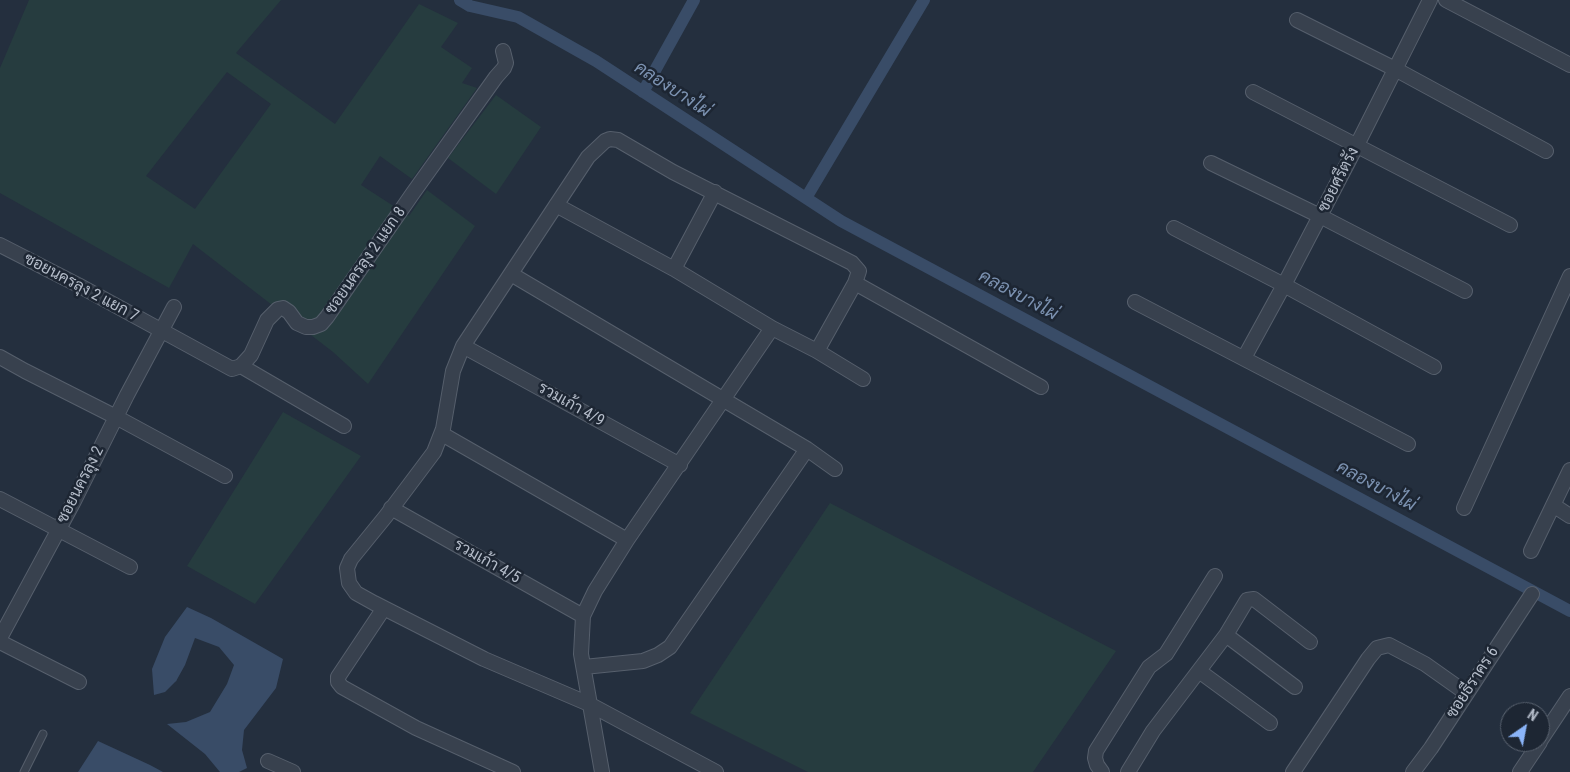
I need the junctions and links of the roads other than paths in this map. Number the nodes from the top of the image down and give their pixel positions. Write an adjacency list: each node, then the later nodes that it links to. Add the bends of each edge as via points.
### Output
1 (1430, 0): 6 (street, ซอยศรีตรัง)
2 (1446, 0): 5 (street)
3 (1297, 20): 6 (street)
4 (503, 51): 31 (street, ซอยนครลุง 2 แยก 8, via 504,68 328,317 321,324 306,327 297,323 283,308 278,309 267,320 251,355)
5 (1570, 65)
6 (1395, 69): 8 (street, ซอยศรีตรัง); 9 (street)
7 (1253, 92): 8 (street)
8 (1357, 145): 13 (street, ซอยศรีตรัง); 14 (street)
9 (1546, 151)
10 (1211, 164): 13 (street)
11 (715, 192): 12 (street, via 610,138 588,158); 17 (street); 20 (street, via 852,262 859,270)
12 (556, 205): 17 (street); 18 (street)
13 (1320, 216): 21 (street, ซอยศรีตรัง); 22 (street)
14 (1510, 225)
15 (1174, 228): 21 (street)
16 (0, 245): 26 (street, ซอยนครลุง 2 แยก 7)
17 (674, 269): 25 (street)
18 (511, 274): 27 (street); 35 (street)
19 (1570, 276): 48 (street)
20 (855, 283): 28 (street); 34 (street)
21 (1284, 285): 30 (street, ซอยศรีตรัง); 32 (street)
22 (1464, 291)
23 (1135, 302): 30 (street)
24 (174, 307): 26 (street, ซอยนครลุง 2)
25 (772, 328): 28 (street); 35 (street)
26 (162, 332): 31 (street, via 232,370); 36 (street, ซอยนครลุง 2)
27 (463, 346): 38 (street, via 454,371); 41 (street, รวมเก้า 4/9)
28 (817, 351): 33 (street)
29 (0, 357): 36 (street)
30 (1244, 358): 39 (street)
31 (241, 366): 37 (street)
32 (1434, 367)
33 (863, 379)
34 (1041, 387)
35 (724, 400): 40 (street); 41 (street)
36 (116, 417): 44 (street); 50 (street, ซอยนครลุง 2)
37 (344, 426)
38 (442, 434): 47 (street, via 434,452); 51 (street)
39 (1408, 444)
40 (807, 449): 42 (street); 62 (street, via 670,648 643,661)
41 (680, 465): 51 (street)
42 (835, 469)
43 (1570, 470): 46 (street)
44 (225, 476)
45 (0, 499): 50 (street)
46 (1553, 505): 49 (street); 52 (street)
47 (391, 508): 56 (street, via 347,568 349,583 356,593); 57 (street, รวมเก้า 4/5)
48 (1464, 508)
49 (1570, 516)
50 (58, 530): 53 (street); 59 (street, ซอยนครลุง 2)
51 (627, 540): 57 (street)
52 (1531, 552)
53 (130, 567)
54 (1215, 576): 80 (street, via 1166,654 1148,667 1096,751 1095,758)
55 (1532, 594): 66 (street, ซอยธีราคร 6)
56 (384, 608): 68 (street, via 484,659); 77 (street, via 338,677 338,682 416,728)
57 (582, 616): 62 (street)
58 (1226, 636): 61 (street, via 1245,603 1252,598); 63 (street); 65 (street)
59 (0, 638)
60 (0, 642): 64 (street)
61 (1310, 642)
62 (584, 667): 68 (street)
63 (1199, 671): 70 (street); 81 (street, via 1153,731)
64 (79, 682)
65 (1295, 686)
66 (1466, 693): 82 (street, via 1425,664 1388,645 1378,648); 83 (street, ซอยธีราคร 6)
67 (1570, 696): 69 (street)
68 (589, 704): 78 (street); 79 (street)
69 (1566, 713): 71 (street)
70 (1270, 724)
71 (1550, 731)
72 (43, 734): 75 (lane)
73 (1533, 752): 84 (street)
74 (268, 760): 76 (street)
75 (24, 772)
76 (293, 772)
77 (513, 772)
78 (602, 772)
79 (716, 772)
80 (1102, 772)
81 (1128, 772)
82 (1293, 772)
83 (1413, 772)
84 (1520, 772)

